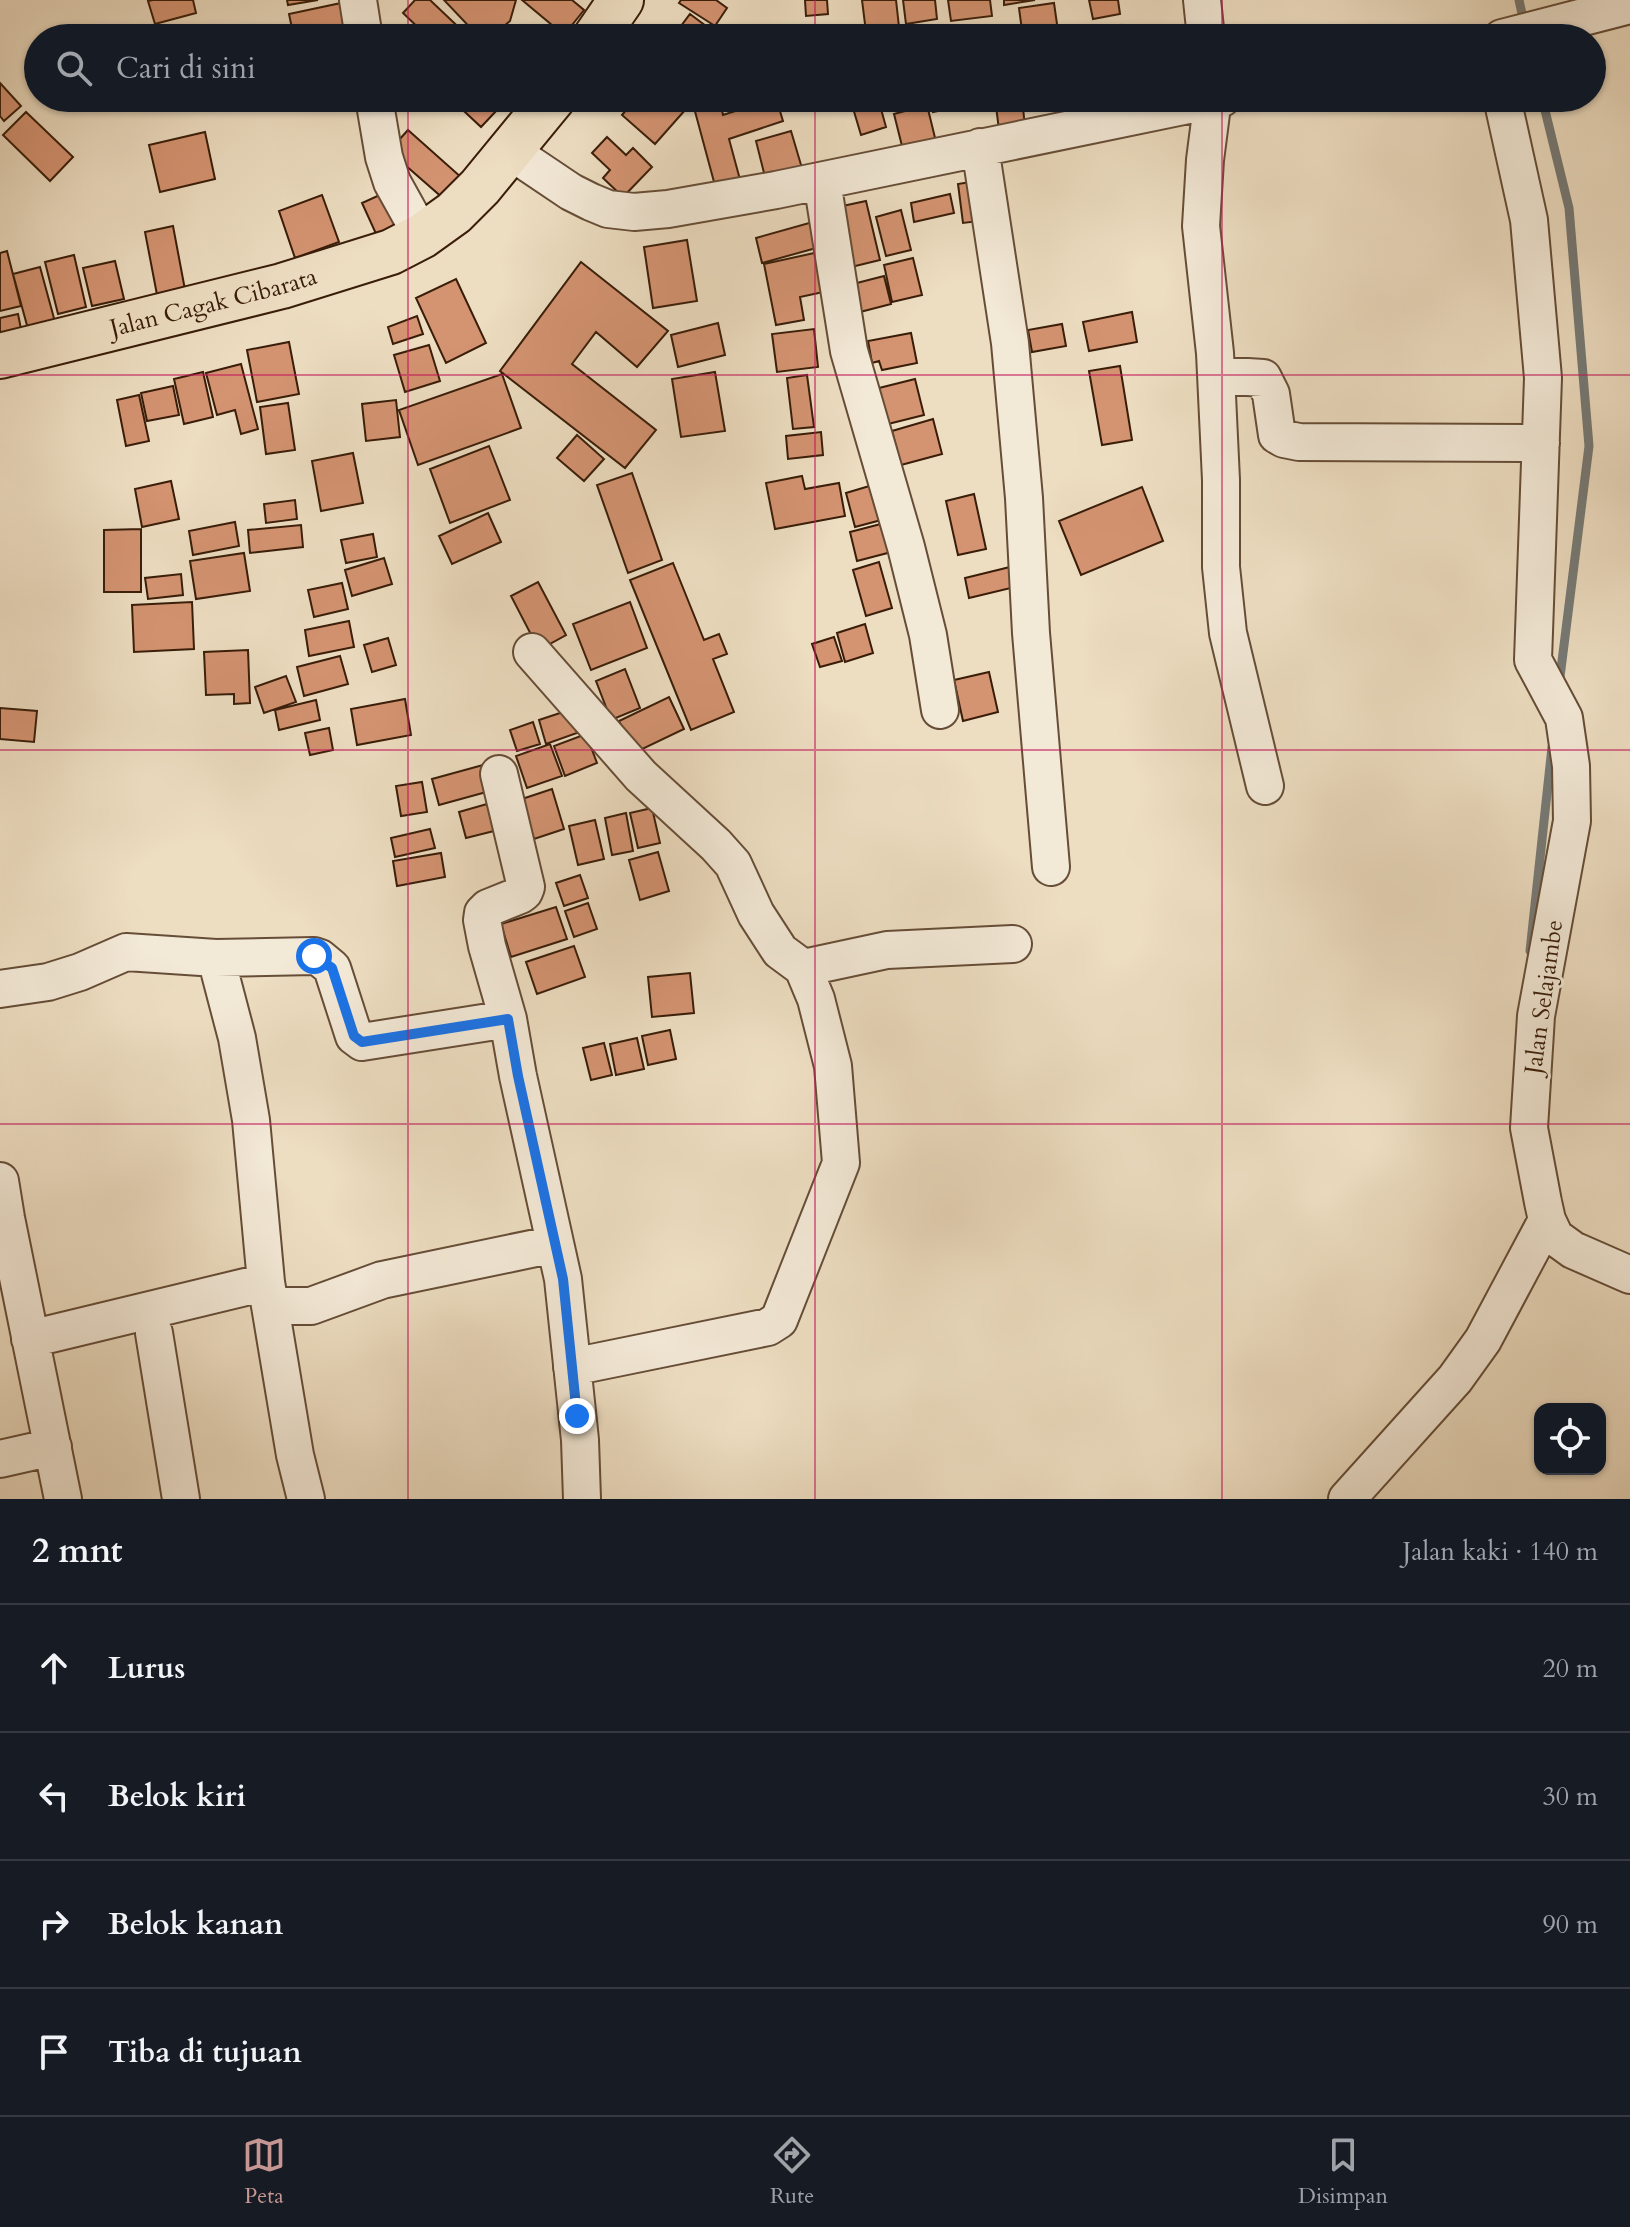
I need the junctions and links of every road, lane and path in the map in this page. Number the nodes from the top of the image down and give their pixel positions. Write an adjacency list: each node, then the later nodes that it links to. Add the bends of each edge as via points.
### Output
1 (358, 0): 5 (street)
2 (621, 0): 6 (highway)
3 (1202, 0): 7 (street)
4 (1630, 5): 8 (street)
5 (362, 24)
6 (605, 24)
7 (1205, 24)
8 (1557, 24)
9 (376, 112): 17 (street, via 392,182)
10 (542, 112): 15 (highway, Jalan Cagak Cibarata)
11 (1152, 112): 14 (street)
12 (1214, 112): 19 (street, via 1201,226)
13 (1505, 112): 20 (street, via 1529,220 1543,378)
14 (980, 147): 16 (street); 25 (street, via 1010,343)
15 (510, 151): 16 (street, via 571,192 620,212 668,209); 17 (highway, Jalan Cagak Cibarata, via 454,213)
16 (822, 181): 22 (street, via 849,351 906,547)
17 (422, 236): 18 (highway, Jalan Cagak Cibarata, via 391,252 282,286)
18 (0, 356)
19 (1216, 375): 20 (street, via 1263,378 1277,435 1284,439); 24 (street, via 1228,633)
20 (1541, 443): 32 (street, Jalan Selajambe, via 1533,660 1564,718 1572,821 1536,1016 1529,1128)
21 (532, 652): 28 (street, via 641,776 733,864 780,951)
22 (940, 710)
23 (499, 774): 30 (street, via 526,887 483,916)
24 (1265, 786)
25 (1051, 867)
26 (1013, 944): 28 (street, via 887,950)
27 (216, 958): 29 (street, via 126,952 48,982); 30 (street, via 320,958 332,968 354,1036 362,1042); 35 (street, via 251,1120)
28 (803, 968): 38 (street, via 833,1066 841,1163 779,1320 768,1327)
29 (0, 989)
30 (508, 1019): 33 (street)
31 (0, 1181): 37 (street)
32 (1547, 1220): 34 (street, via 1561,1243); 45 (street, via 1483,1340 1455,1379)
33 (555, 1244): 35 (street, via 382,1280 311,1306); 38 (street)
34 (1630, 1275)
35 (268, 1294): 37 (street); 43 (street)
36 (154, 1333): 42 (street)
37 (30, 1339): 39 (street)
38 (572, 1367): 44 (street)
39 (53, 1447): 40 (street); 41 (street)
40 (0, 1459)
41 (63, 1499)
42 (181, 1499)
43 (306, 1499)
44 (582, 1499)
45 (1347, 1499)

